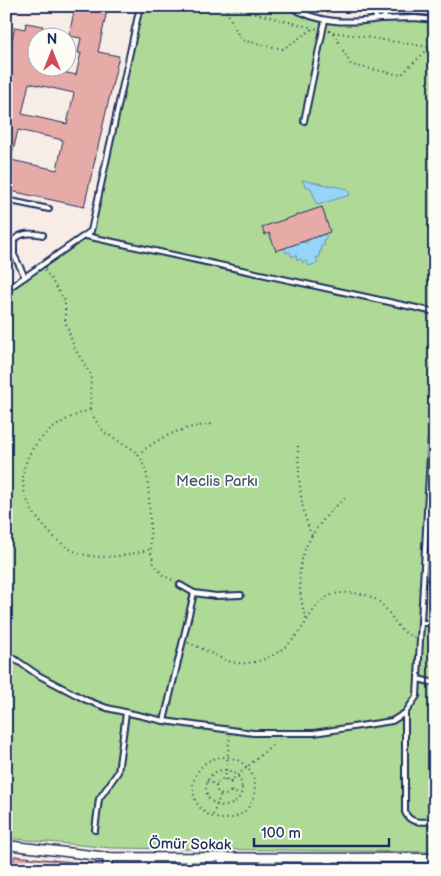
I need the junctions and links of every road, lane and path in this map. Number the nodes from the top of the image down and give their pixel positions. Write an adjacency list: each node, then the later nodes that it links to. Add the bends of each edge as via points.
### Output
1 (140, 6): 20 (lane, via 93,224)
2 (225, 6): 10 (path); 10 (path, via 241,40 283,49)
3 (289, 6): 8 (lane)
4 (348, 6): 5 (lane)
5 (380, 9): 6 (lane); 7 (lane, via 385,14); 7 (lane, via 375,13)
6 (435, 12)
7 (380, 19): 8 (lane); 9 (lane)
8 (325, 20): 11 (lane)
9 (435, 20)
10 (314, 28): 11 (path)
11 (323, 30): 12 (path); 15 (lane)
12 (333, 32): 13 (path); 13 (path, via 351,65 401,75)
13 (430, 48): 14 (path)
14 (435, 48)
15 (304, 121)
16 (6, 200): 17 (lane)
17 (49, 209)
18 (6, 233): 21 (lane)
19 (43, 234): 21 (lane, via 20,235)
20 (86, 236): 22 (lane); 25 (lane)
21 (12, 247): 23 (lane)
22 (42, 266): 23 (lane); 27 (path, via 65,301 66,321 75,349 91,375)
23 (25, 277): 24 (lane)
24 (6, 290)
25 (435, 312)
26 (435, 363): 38 (lane)
27 (90, 410): 30 (path, via 105,432); 33 (path, via 58,423 32,446 22,476 22,492 28,508 47,531 73,550 116,556)
28 (213, 424): 30 (path, via 170,433 154,440)
29 (298, 446): 32 (path, via 302,503)
30 (138, 455): 33 (path, via 147,475)
31 (346, 497): 32 (path, via 318,524)
32 (312, 536): 37 (path, via 298,573)
33 (151, 548): 34 (path, via 154,564 162,575)
34 (180, 585): 35 (lane)
35 (194, 593): 36 (lane); 41 (lane)
36 (240, 595)
37 (306, 619): 40 (path, via 328,597 342,593 361,594 379,600 400,629); 41 (path, via 297,635 281,651 266,659 246,663 227,661 203,647)
38 (422, 623): 39 (lane); 40 (lane)
39 (435, 623)
40 (421, 639): 43 (lane)
41 (183, 642): 47 (lane)
42 (6, 654): 46 (lane, via 86,700)
43 (418, 679): 44 (lane); 45 (lane, via 417,696)
44 (435, 683)
45 (405, 712): 49 (lane, via 392,721 343,730); 63 (lane, via 405,812 412,821)
46 (126, 714): 47 (lane); 64 (lane, via 118,772 99,799)
47 (164, 721): 48 (lane)
48 (231, 730): 49 (lane); 50 (path)
49 (285, 734): 51 (path)
50 (228, 757): 51 (path); 52 (path); 62 (path, via 206,762 194,780 196,801)
51 (247, 767): 53 (path); 62 (path, via 255,780 248,808 231,818)
52 (226, 770): 53 (path); 54 (path); 55 (path, via 214,772)
53 (238, 776): 56 (path); 60 (path, via 242,784)
54 (225, 780): 56 (path); 57 (path)
55 (207, 781): 57 (path); 61 (path, via 207,793)
56 (230, 782): 58 (path)
57 (217, 785): 59 (path)
58 (231, 791): 59 (path); 60 (path)
59 (221, 794): 61 (path)
60 (241, 795): 61 (path, via 231,805)
61 (217, 804): 62 (path)
62 (212, 816)
63 (435, 822)
64 (95, 830)
65 (6, 845): 66 (street, Ömür Sokak)
66 (108, 857): 67 (street, Ömür Sokak); 70 (street)
67 (223, 858): 68 (street, Ömür Sokak); 71 (street)
68 (329, 858): 69 (street, Ömür Sokak); 72 (street)
69 (435, 858)
70 (107, 870)
71 (223, 870)
72 (329, 870)

